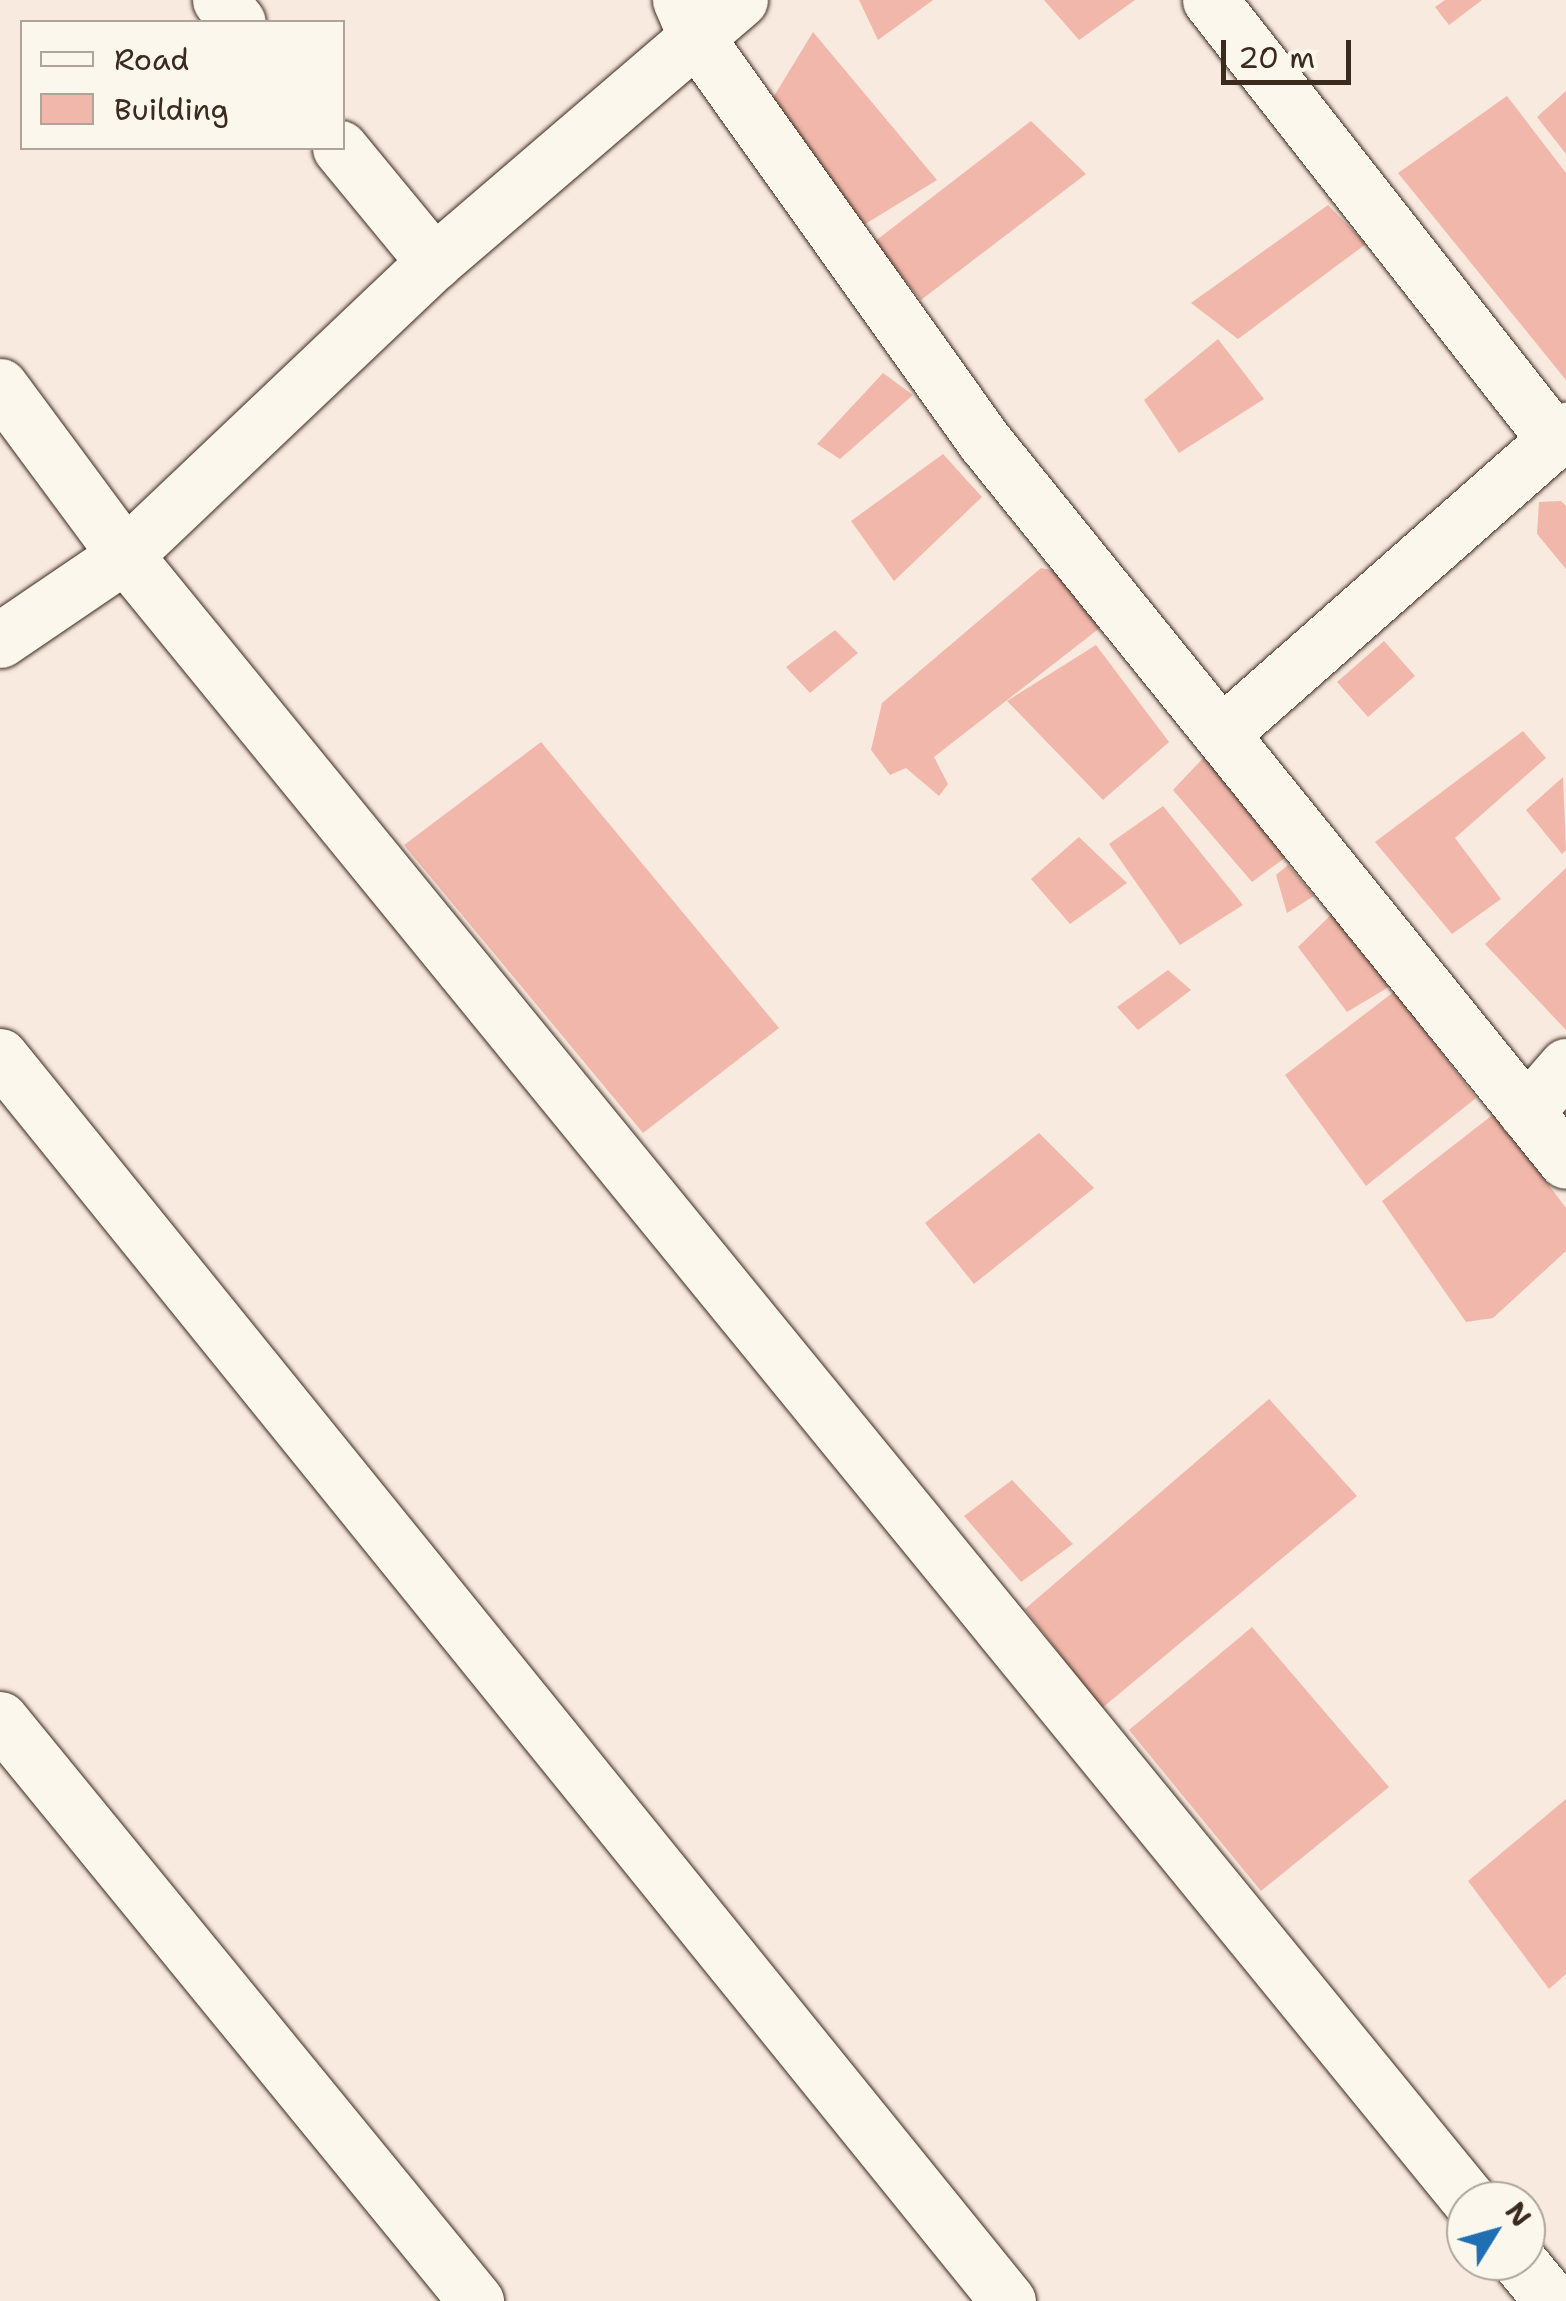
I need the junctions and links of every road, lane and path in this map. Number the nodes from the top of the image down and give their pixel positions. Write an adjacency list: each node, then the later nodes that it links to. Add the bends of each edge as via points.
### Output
1 (220, 0): 5 (street)
2 (740, 0): 4 (street)
3 (1210, 0): 9 (street)
4 (688, 18): 7 (street); 12 (street, via 985,442)
5 (236, 20)
6 (342, 150): 7 (street)
7 (434, 262): 10 (street)
8 (0, 386): 10 (street)
9 (1560, 435): 12 (street)
10 (125, 554): 11 (street); 18 (street)
11 (0, 640)
12 (1221, 734): 15 (street)
13 (0, 1056): 21 (street)
14 (1566, 1066): 15 (street)
15 (1526, 1112): 16 (street)
16 (1566, 1161)
17 (0, 1718): 20 (street)
18 (1454, 2181)
19 (1536, 2281): 22 (street)
20 (476, 2301)
21 (1008, 2301)
22 (1552, 2301)

